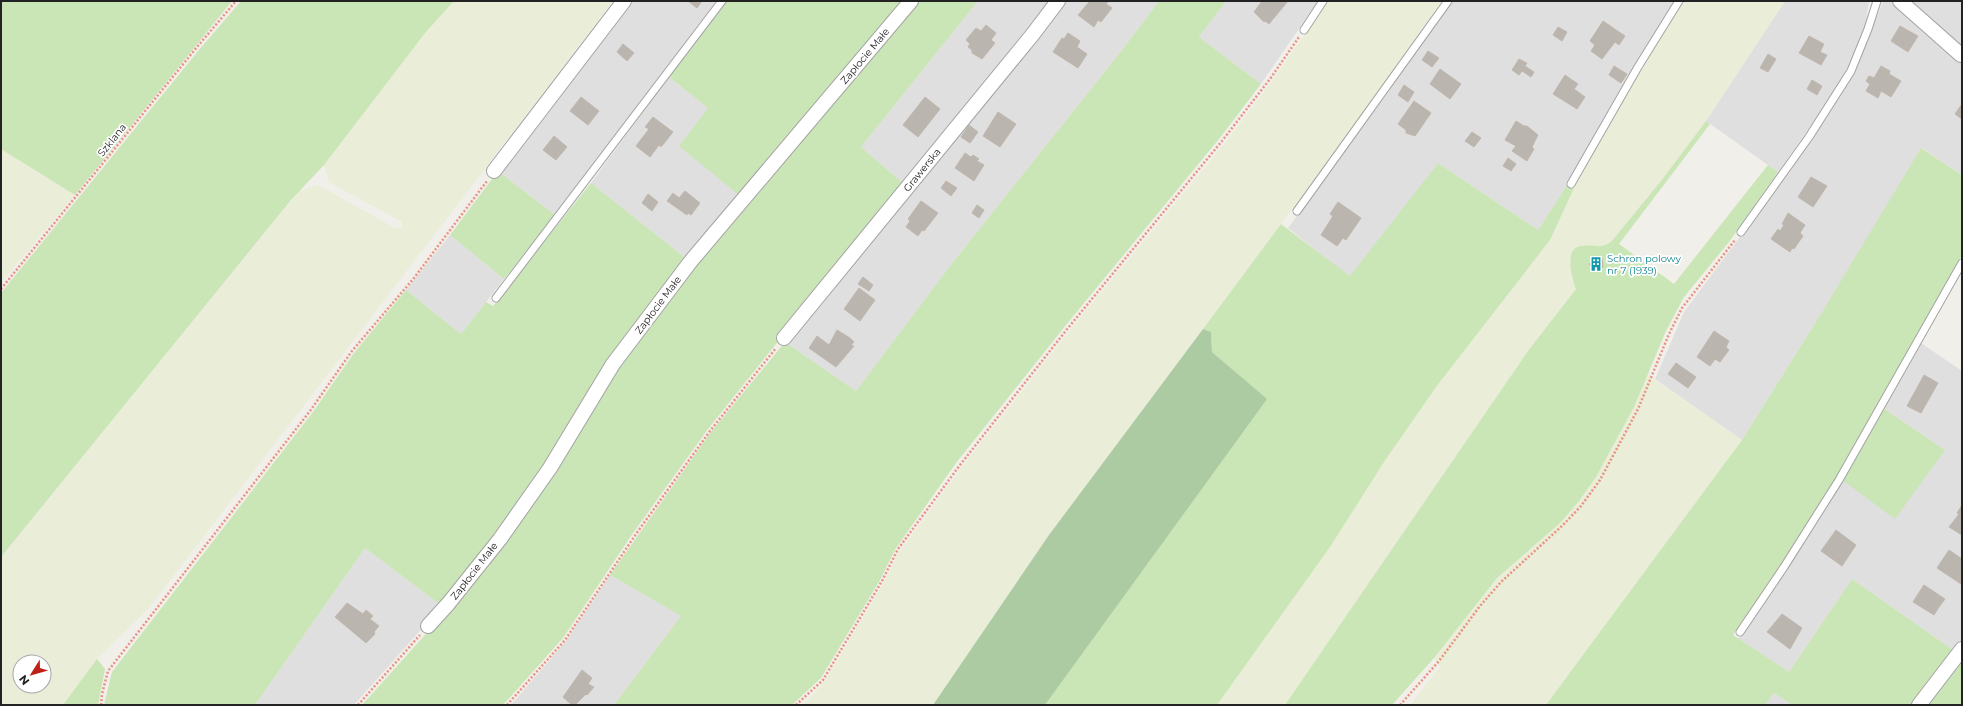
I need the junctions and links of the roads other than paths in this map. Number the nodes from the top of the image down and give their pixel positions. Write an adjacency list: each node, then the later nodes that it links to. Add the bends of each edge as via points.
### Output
1 (624, 1): 12 (street)
2 (722, 1): 17 (lane)
3 (911, 1): 19 (street, Zapłocie Małe, via 692,261 613,364 550,468 500,539)
4 (1058, 1): 18 (street, Grawerska)
5 (1323, 1): 10 (lane)
6 (1448, 1): 14 (lane)
7 (1679, 1): 13 (lane)
8 (1877, 1): 15 (lane, via 1851,71 1809,137)
9 (1900, 1): 11 (street)
10 (1304, 30)
11 (1961, 55)
12 (494, 171)
13 (1571, 184)
14 (1297, 211)
15 (1741, 232)
16 (1962, 263): 20 (lane, via 1822,507)
17 (496, 298)
18 (784, 338)
19 (428, 626)
20 (1740, 632)
21 (1962, 649): 22 (street)
22 (1919, 705)

